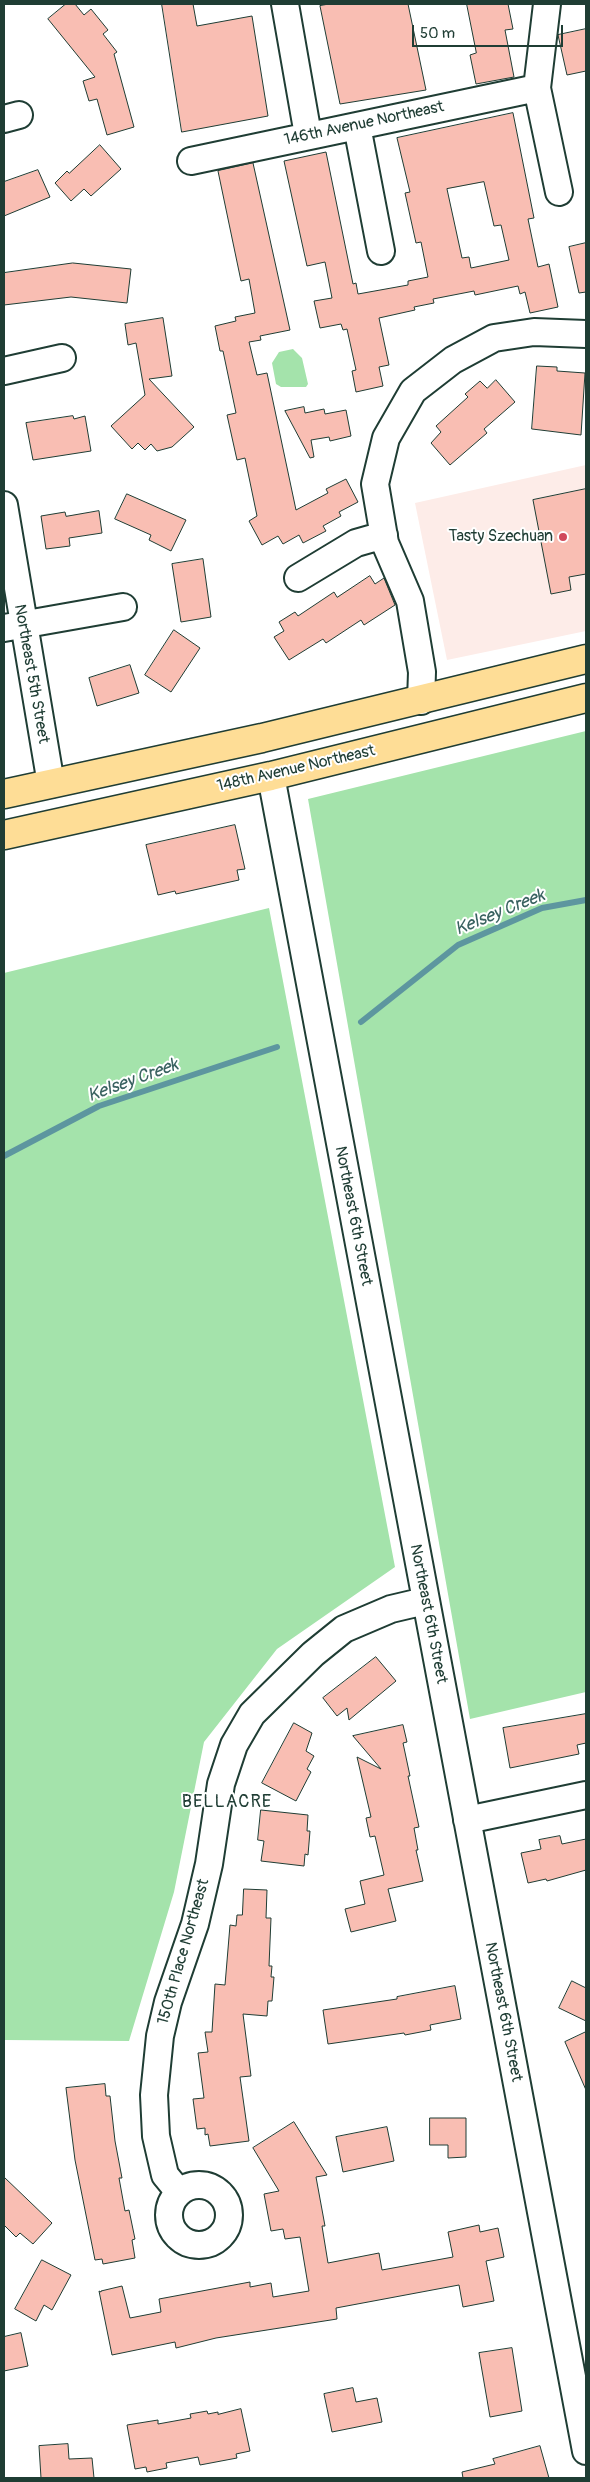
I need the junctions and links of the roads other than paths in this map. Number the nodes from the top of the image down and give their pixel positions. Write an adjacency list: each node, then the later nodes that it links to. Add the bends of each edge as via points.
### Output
1 (285, 4): 5 (street)
2 (547, 4): 3 (street)
3 (537, 88): 4 (street, 146th Avenue Northeast); 7 (street)
4 (356, 126): 5 (street, 146th Avenue Northeast); 8 (street)
5 (308, 135): 6 (street, 146th Avenue Northeast)
6 (191, 160)
7 (559, 192)
8 (381, 252)
9 (586, 334): 13 (street, via 534,332 494,338 453,360 413,391 386,438 375,484)
10 (62, 358): 11 (street)
11 (4, 371)
12 (4, 505): 16 (street, Northeast 5th Street)
13 (384, 535): 14 (street, via 356,543); 20 (street, via 410,601 422,672)
14 (298, 578)
15 (124, 607): 16 (street)
16 (13, 626): 23 (street, Northeast 5th Street)
17 (586, 660): 18 (main road)
18 (478, 687): 20 (main road); 21 (main road, via 478,707 472,714)
19 (586, 698): 21 (main road, 148th Avenue Northeast)
20 (421, 701): 23 (main road)
21 (404, 743): 22 (main road, 148th Avenue Northeast)
22 (270, 776): 25 (main road, 148th Avenue Northeast); 26 (street, Northeast 6th Street)
23 (51, 784): 24 (main road)
24 (4, 794)
25 (4, 835)
26 (425, 1601): 28 (street, Northeast 6th Street); 29 (street, 150th Place Northeast, via 391,1609 344,1629 313,1654 252,1714 234,1745 221,1784 210,1864 196,1924 168,2002 160,2036 154,2095 156,2136 165,2175)
27 (586, 1795): 28 (street)
28 (467, 1820): 30 (street, Northeast 6th Street)
29 (179, 2192)
30 (583, 2411): 31 (street, Northeast 6th Street)
31 (586, 2451)

